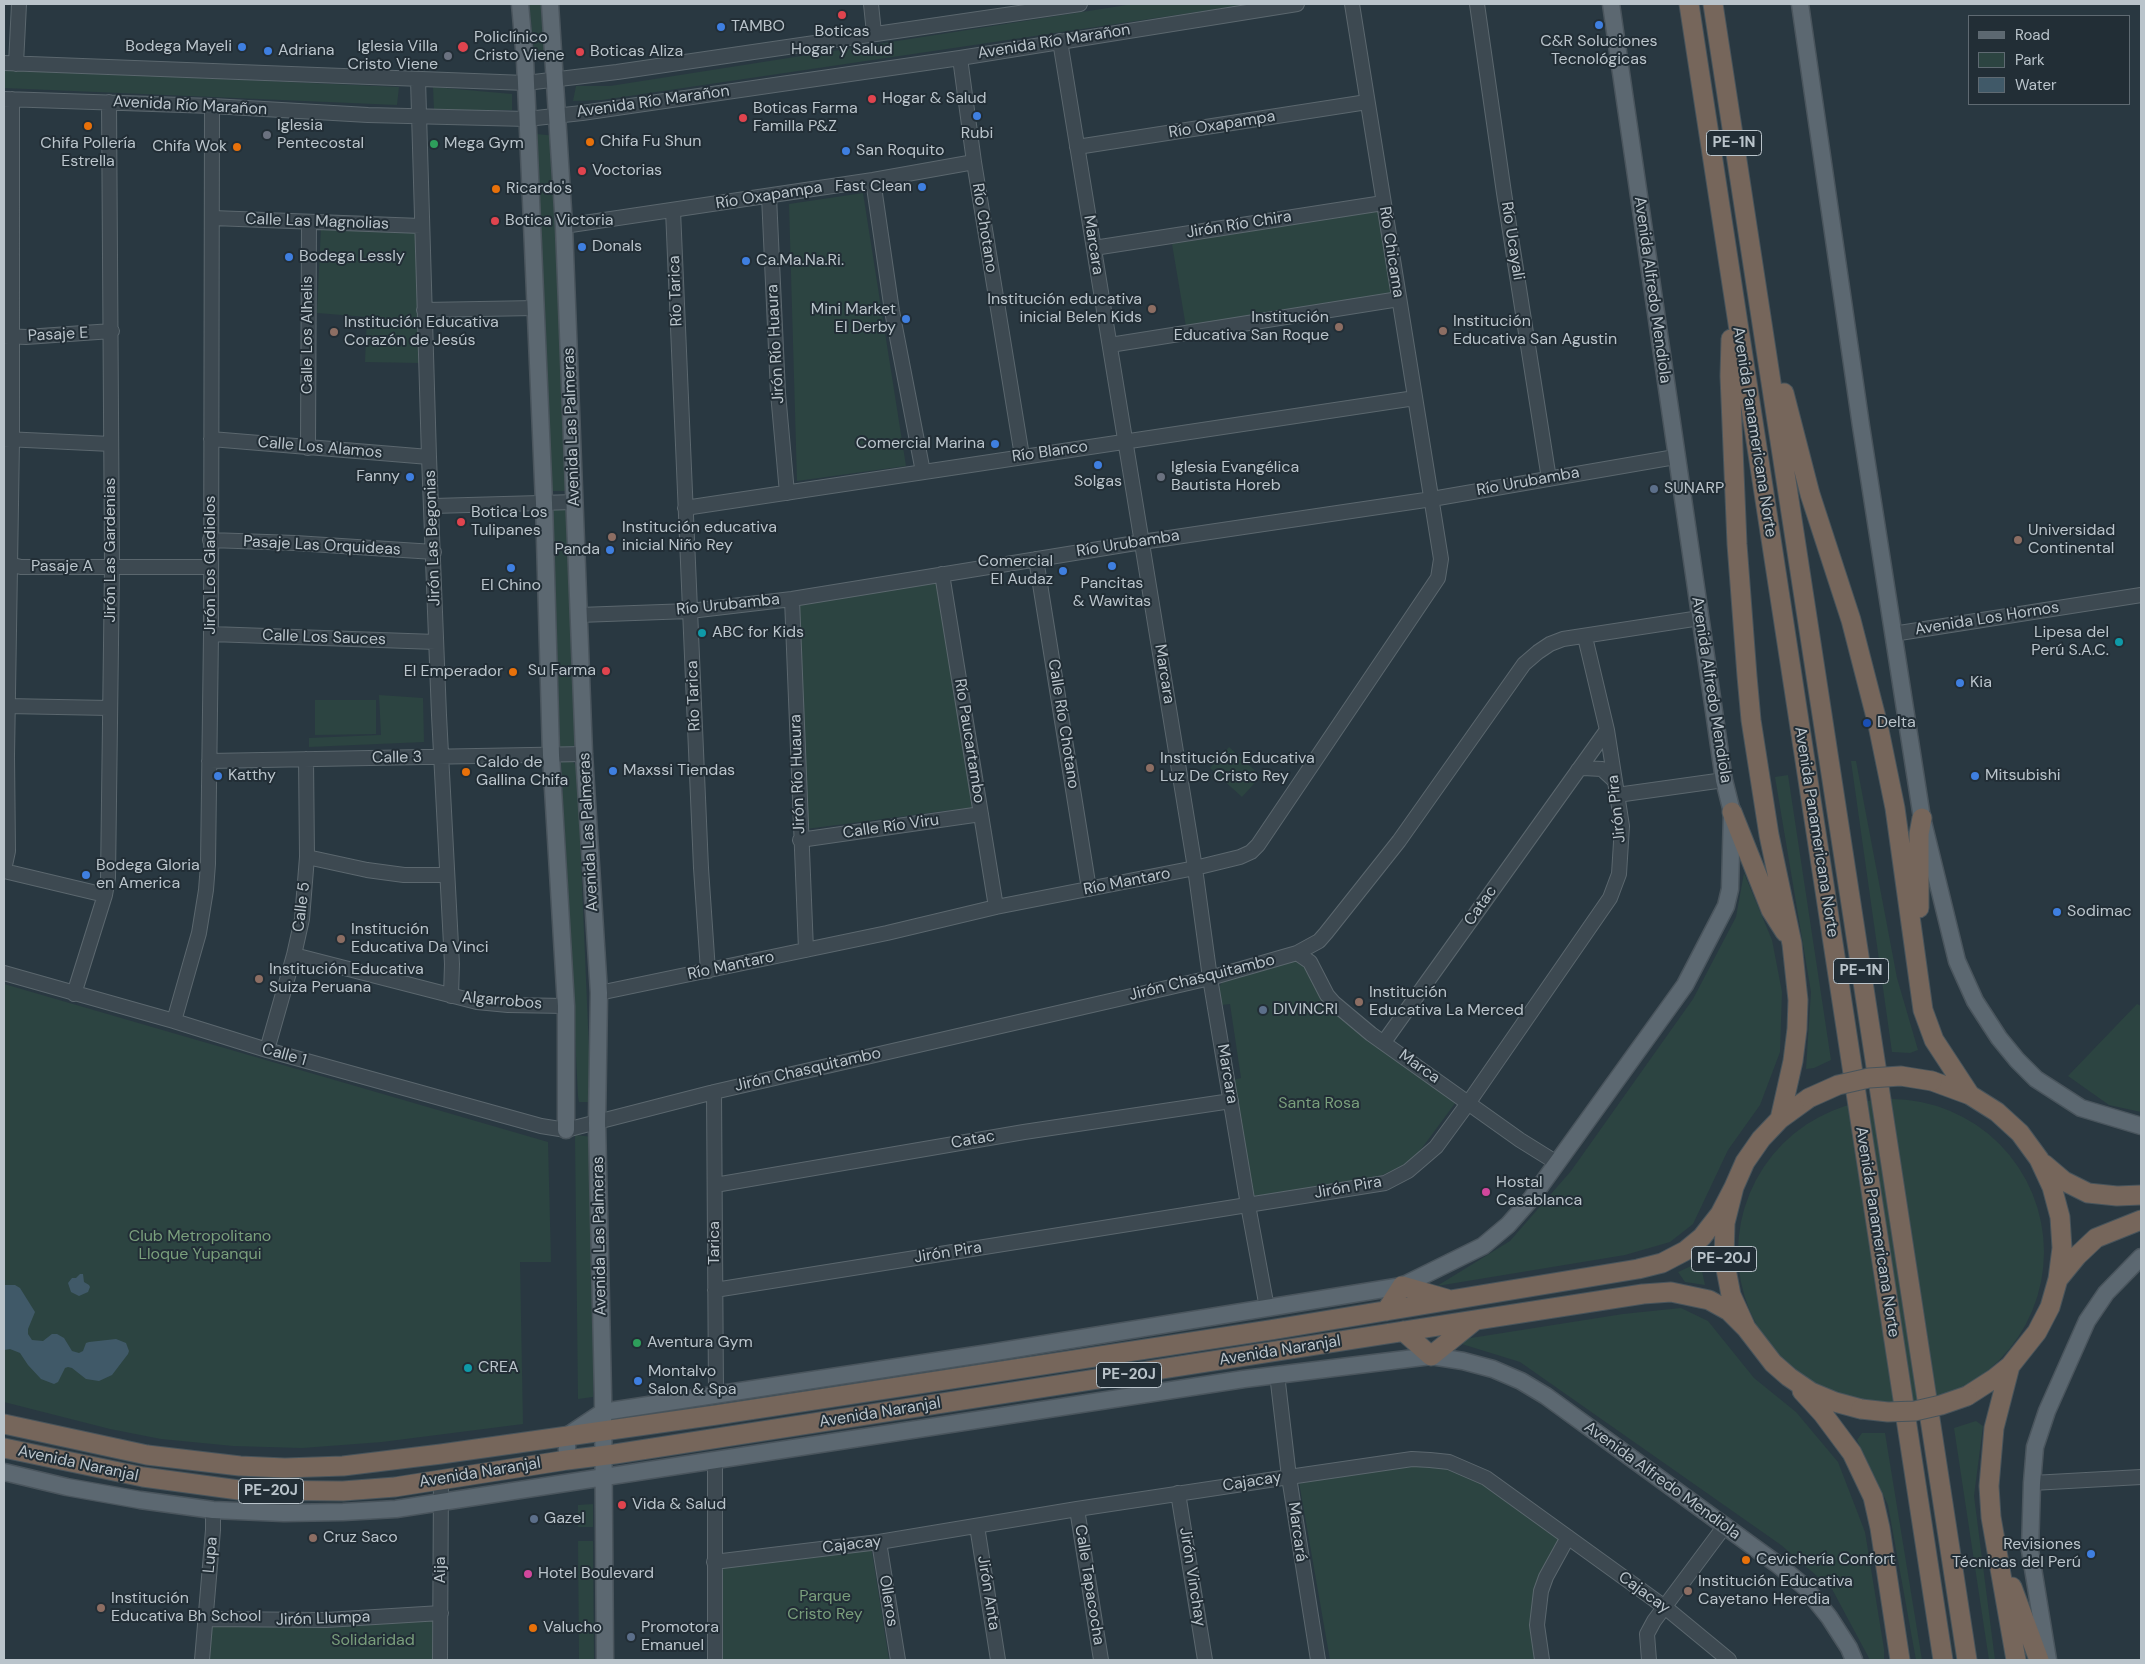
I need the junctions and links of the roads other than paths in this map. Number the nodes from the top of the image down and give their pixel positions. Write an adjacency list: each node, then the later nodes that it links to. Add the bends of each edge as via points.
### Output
1 (19, 4): 16 (street)
2 (520, 4): 19 (main road, Avenida Las Palmeras)
3 (550, 4): 18 (main road, Avenida Las Palmeras)
4 (871, 4): 13 (street)
5 (1080, 4): 13 (street, Avenida Río Marañon)
6 (1296, 4): 14 (street, Avenida Río Marañon)
7 (1352, 4): 22 (street, Río Chicama)
8 (1477, 4): 56 (street, Río Ucayali)
9 (1611, 4): 54 (main road, Avenida Alfredo Mendiola)
10 (1688, 4): 39 (highway, Avenida Panamericana Norte / PE-1N)
11 (1712, 4): 38 (highway, Avenida Panamericana Norte / PE-1N)
12 (1800, 4): 77 (main road)
13 (874, 33): 18 (street, Avenida Río Marañon)
14 (1060, 41): 15 (street, Avenida Río Marañon); 27 (street, Marcara)
15 (960, 58): 25 (street, Avenida Río Marañon); 28 (street, Río Chotano)
16 (10, 64): 17 (street, Avenida Río Marañon)
17 (418, 79): 19 (street, Avenida Río Marañon); 24 (street, Jirón Las Begonias)
18 (556, 79): 19 (street, Avenida Río Marañon); 25 (main road, Avenida Las Palmeras)
19 (526, 84): 26 (main road, Avenida Las Palmeras)
20 (8, 99): 21 (street, Avenida Río Marañon); 44 (street)
21 (109, 102): 23 (street, Avenida Río Marañon); 43 (street, Jirón Las Gardenias)
22 (1367, 102): 27 (street, Río Oxapampa); 31 (street, Río Chicama)
23 (212, 106): 24 (street, Avenida Río Marañon); 33 (street, Jirón Los Gladiolos)
24 (419, 116): 26 (street, Avenida Río Marañon); 35 (street, Jirón Las Begonias)
25 (557, 116): 26 (street, Avenida Río Marañon); 36 (main road, Avenida Las Palmeras)
26 (527, 119): 41 (main road, Avenida Las Palmeras)
27 (1077, 147): 37 (street, Marcara)
28 (974, 162): 29 (street, Río Oxapampa); 52 (street, Río Chotano)
29 (873, 180): 30 (street, Río Oxapampa); 55 (street, via 892,311)
30 (769, 196): 32 (street, Río Oxapampa); 57 (street, Jirón Río Huaura, via 778,393)
31 (1384, 203): 37 (street, Jirón Río Chira); 40 (street, Río Chicama)
32 (673, 210): 36 (street, Río Oxapampa); 62 (street, Río Tarica)
33 (213, 218): 34 (street, Calle Las Magnolias); 47 (street, Jirón Los Gladiolos)
34 (309, 222): 35 (street, Calle Las Magnolias); 51 (street, Calle Los Alhelis)
35 (421, 226): 42 (street, Jirón Las Begonias)
36 (564, 226): 59 (main road, Avenida Las Palmeras)
37 (1094, 248): 45 (street, Marcara)
38 (1756, 282): 106 (highway, via 1805,475 1851,620 1878,725 1895,808); 191 (highway, Avenida Panamericana Norte / PE-1N)
39 (1734, 298): 104 (highway, via 1730,376 1746,667 1760,778); 190 (highway, Avenida Panamericana Norte / PE-1N)
40 (1399, 299): 45 (street); 46 (street, Río Chicama)
41 (536, 308): 42 (street); 60 (main road, Avenida Las Palmeras)
42 (424, 310): 53 (street, Jirón Las Begonias)
43 (112, 331): 44 (street, Pasaje E); 50 (street, Jirón Las Gardenias)
44 (8, 337): 48 (street)
45 (1110, 345): 49 (street, Marcara)
46 (1415, 398): 49 (street, Río Blanco); 58 (street, Río Chicama)
47 (211, 439): 51 (street, Calle Los Alamos); 63 (street, Jirón Los Gladiolos)
48 (8, 440): 50 (street); 67 (street)
49 (1126, 442): 52 (street, Río Blanco); 64 (street, Marcara)
50 (111, 444): 68 (street, Jirón Las Gardenias)
51 (308, 448): 53 (street, Calle Los Alamos)
52 (1022, 456): 55 (street, Río Blanco)
53 (429, 457): 61 (street, Jirón Las Begonias)
54 (1675, 457): 56 (street, Río Urubamba); 75 (main road, Avenida Alfredo Mendiola)
55 (923, 472): 57 (street, Río Blanco)
56 (1549, 479): 58 (street, Río Urubamba)
57 (787, 492): 62 (street, Río Blanco)
58 (1432, 499): 64 (street, Río Urubamba); 98 (street, Río Mantaro, via 1441,559 1438,578 1258,845 1251,852)
59 (575, 502): 60 (street); 74 (main road, Avenida Las Palmeras)
60 (544, 503): 61 (street); 84 (main road, Avenida Las Palmeras)
61 (433, 506): 65 (street, Jirón Las Begonias)
62 (685, 508): 73 (street, Río Tarica)
63 (210, 540): 65 (street, Pasaje Las Orquideas); 69 (street, Jirón Los Gladiolos)
64 (1142, 542): 66 (street, Río Urubamba); 98 (street, Marcara)
65 (434, 552): 79 (street, Jirón Las Begonias)
66 (1036, 559): 70 (street, Río Urubamba); 101 (street, Calle Río Chotano)
67 (7, 564): 68 (street, Pasaje A, via 21,567); 80 (street)
68 (112, 566): 69 (street, Pasaje A); 81 (street, Jirón Las Gardenias)
69 (210, 566): 76 (street, Jirón Los Gladiolos)
70 (942, 574): 72 (street, Río Urubamba); 94 (street, Río Paucartambo)
71 (2141, 595): 77 (street, Avenida Los Hornos)
72 (792, 599): 73 (street, Río Urubamba); 96 (street, Jirón Río Huaura)
73 (690, 611): 74 (street, Río Urubamba); 109 (street, Río Tarica)
74 (579, 616): 83 (main road, Avenida Las Palmeras)
75 (1700, 618): 78 (street, Jirón Chasquitambo); 90 (main road, Avenida Alfredo Mendiola)
76 (211, 634): 79 (street, Calle Los Sauces); 88 (street, Jirón Los Gladiolos)
77 (1892, 634): 95 (main road)
78 (1585, 637): 82 (street, Jirón Pira); 107 (street, Jirón Chasquitambo, via 1550,644 1524,664 1399,841 1326,934)
79 (436, 642): 85 (street, Jirón Las Begonias)
80 (7, 706): 81 (street); 86 (street)
81 (109, 708): 102 (street, Jirón Las Gardenias, via 108,878)
82 (1607, 730): 89 (street, Catac); 91 (street, Jirón Pira)
83 (584, 754): 84 (street, Calle 3); 112 (main road, Avenida Las Palmeras)
84 (551, 755): 85 (street, Calle 3); 115 (main road, Avenida Las Palmeras)
85 (442, 757): 87 (street, Calle 3); 100 (street, Jirón Las Begonias)
86 (5, 759): 99 (street, via 8,851)
87 (306, 759): 88 (street, Calle 3); 97 (street, Calle 5)
88 (209, 761): 116 (street, Jirón Los Gladiolos, via 204,909)
89 (1578, 770): 91 (street, via 1602,769); 117 (street, Catac)
90 (1724, 780): 92 (street); 93 (main road, Avenida Alfredo Mendiola)
91 (1614, 781): 92 (street, Jirón Pira)
92 (1617, 795): 122 (street, Jirón Pira, via 1622,853 1619,874 1610,898)
93 (1732, 812): 104 (highway, via 1771,910); 128 (main road, Avenida Alfredo Mendiola, via 1730,889 1726,906 1685,985)
94 (981, 814): 96 (street, Calle Río Viru); 103 (street, Río Paucartambo)
95 (1922, 818): 106 (highway); 125 (main road, via 1957,961 1975,1000 1999,1038 2036,1079 2060,1095 2081,1108)
96 (800, 840): 105 (street, Jirón Río Huaura)
97 (307, 857): 100 (street, via 404,875); 108 (street, Calle 5, via 302,918)
98 (1195, 868): 101 (street, Río Mantaro); 111 (street, Marcara)
99 (4, 871): 102 (street)
100 (447, 875): 114 (street, Jirón Las Begonias)
101 (1089, 889): 103 (street, Río Mantaro)
102 (105, 895): 113 (street, Jirón Las Gardenias)
103 (996, 907): 105 (street, Río Mantaro)
104 (1792, 944): 123 (highway, via 1798,1000 1797,1029)
105 (806, 950): 109 (street, Río Mantaro)
106 (1915, 951): 120 (highway, via 1924,1010 1934,1040)
107 (1297, 953): 111 (street, Jirón Chasquitambo); 117 (street, Marca, via 1310,962 1334,1003)
108 (294, 955): 114 (street, Algarrobos); 118 (street, Calle 5)
109 (708, 971): 112 (street, Río Mantaro)
110 (4, 973): 113 (street, Calle 1)
111 (1210, 978): 119 (street, Jirón Chasquitambo); 121 (street, Marcara)
112 (599, 993): 124 (main road, Avenida Las Palmeras)
113 (74, 994): 116 (street, Calle 1)
114 (452, 996): 115 (street, Algarrobos, via 500,1004)
115 (566, 1006): 126 (main road, Avenida Las Palmeras)
116 (174, 1021): 118 (street, Calle 1)
117 (1384, 1042): 122 (street, Marca)
118 (267, 1050): 126 (street, Calle 1, via 541,1126)
119 (714, 1092): 124 (street, Jirón Chasquitambo); 129 (street, Tarica)
120 (1970, 1095): 123 (highway, PE-20J, bridge, via 1932,1081 1901,1076 1869,1078 1838,1085 1809,1098); 127 (highway, PE-20J, via 2020,1133)
121 (1232, 1100): 129 (street, Catac); 132 (street, Marcara)
122 (1469, 1102): 128 (street, Marca, via 1520,1140); 132 (street, Jirón Pira, via 1436,1147 1408,1171 1385,1182)
123 (1780, 1119): 130 (highway, PE-20J, via 1761,1139)
124 (597, 1124): 126 (street, Jirón Chasquitambo); 150 (main road, Avenida Las Palmeras)
125 (2141, 1126)
126 (566, 1130)
127 (2039, 1159): 131 (highway, PE-20J, via 2064,1182 2088,1193); 136 (highway, PE-20J, via 2052,1187 2060,1217 2062,1248)
128 (1558, 1163): 135 (main road, Avenida Alfredo Mendiola, via 1508,1225 1483,1246)
129 (714, 1185): 138 (street, Tarica)
130 (1734, 1187): 139 (highway, Avenida Naranjal / PE-20J, via 1720,1214 1702,1237 1662,1263); 143 (highway, PE-20J, via 1725,1223 1724,1259 1731,1295)
131 (2141, 1195)
132 (1248, 1205): 138 (street, Jirón Pira); 140 (street, Marcara)
133 (2141, 1220): 136 (highway, PE-20J, via 2096,1238)
134 (2141, 1258): 162 (main road, via 2106,1293 2087,1321 2047,1411 2035,1447)
135 (1433, 1272): 137 (main road, Avenida Naranjal)
136 (2058, 1279): 146 (highway, PE-20J, via 2050,1306 2037,1332)
137 (1402, 1286): 139 (highway); 140 (main road, Avenida Naranjal); 141 (highway)
138 (715, 1290): 149 (street, Tarica)
139 (1453, 1300): 141 (highway, Avenida Naranjal / PE-20J)
140 (1267, 1308): 149 (main road, Avenida Naranjal)
141 (1386, 1311): 150 (highway, Avenida Naranjal / PE-20J, via 716,1415)
142 (1474, 1321): 143 (highway, Avenida Naranjal / PE-20J, via 1671,1292 1709,1300 1729,1311); 144 (highway, Avenida Naranjal / PE-20J); 145 (highway)
143 (1746, 1328): 148 (highway, PE-20J, via 1772,1363)
144 (1403, 1331): 145 (highway); 154 (highway, Avenida Naranjal / PE-20J)
145 (1431, 1356): 147 (main road, Avenida Naranjal); 168 (main road, Avenida Alfredo Mendiola, via 1463,1360 1521,1381)
146 (2010, 1366): 148 (highway, PE-20J, bridge, via 1967,1396 1915,1411 1861,1410 1811,1392); 171 (highway, via 1990,1457 1990,1502)
147 (1277, 1374): 156 (main road, Avenida Naranjal); 158 (street, Marcará)
148 (1789, 1377): 176 (highway, via 1852,1453 1873,1497)
149 (716, 1394): 150 (main road, Avenida Naranjal)
150 (603, 1421): 152 (highway, Avenida Naranjal / PE-20J); 154 (main road, Avenida Las Palmeras)
151 (4, 1424): 152 (highway, Avenida Naranjal / PE-20J, via 147,1455 285,1468 343,1466)
152 (567, 1436): 155 (main road)
153 (4, 1448): 161 (highway, Avenida Naranjal / PE-20J, via 143,1477 240,1490 343,1491)
154 (603, 1456): 155 (highway, Avenida Naranjal / PE-20J); 159 (main road, Avenida Las Palmeras)
155 (567, 1460): 161 (highway, Avenida Naranjal / PE-20J)
156 (714, 1460): 159 (main road, Avenida Naranjal); 172 (street)
157 (4, 1472): 166 (main road, Avenida Naranjal, via 67,1487)
158 (1289, 1476): 163 (street, Cajacay); 169 (street, Cajacay, via 1412,1459 1450,1462 1486,1478); 185 (street, Marcará)
159 (604, 1477): 164 (main road, Avenida Naranjal); 179 (main road, Avenida Las Palmeras)
160 (2141, 1477): 162 (street)
161 (441, 1480): 164 (street, Aija)
162 (2032, 1483): 194 (main road, via 2030,1550)
163 (1178, 1493): 165 (street, Cajacay); 184 (street, Jirón Vinchay)
164 (441, 1502): 166 (main road, Avenida Naranjal, via 343,1512); 174 (street, Aija)
165 (1077, 1509): 167 (street, Cajacay); 183 (street, Calle Tapacocha)
166 (213, 1510): 175 (street, Lupa)
167 (977, 1526): 170 (street, Cajacay); 182 (street, Jirón Anta)
168 (1724, 1527): 173 (street); 189 (main road, Avenida Alfredo Mendiola, via 1805,1587 1829,1617)
169 (1568, 1537): 173 (street, Cajacay); 186 (street, via 1541,1591 1537,1625)
170 (879, 1542): 172 (street, Cajacay); 181 (street, Olleros)
171 (1996, 1544): 192 (highway); 193 (highway)
172 (714, 1562): 180 (street)
173 (1666, 1608): 187 (street, via 1646,1634); 188 (street, Cajacay)
174 (441, 1613): 175 (street, Jirón Llumpa, via 326,1620); 178 (street, Aija)
175 (205, 1619): 177 (street, Lupa)
176 (1900, 1659)
177 (202, 1660)
178 (440, 1660)
179 (605, 1660)
180 (715, 1660)
181 (898, 1660)
182 (998, 1660)
183 (1102, 1660)
184 (1205, 1660)
185 (1318, 1660)
186 (1542, 1660)
187 (1649, 1660)
188 (1729, 1660)
189 (1854, 1660)
190 (1943, 1660)
191 (1967, 1660)
192 (2016, 1660)
193 (2039, 1660)
194 (2048, 1660)

